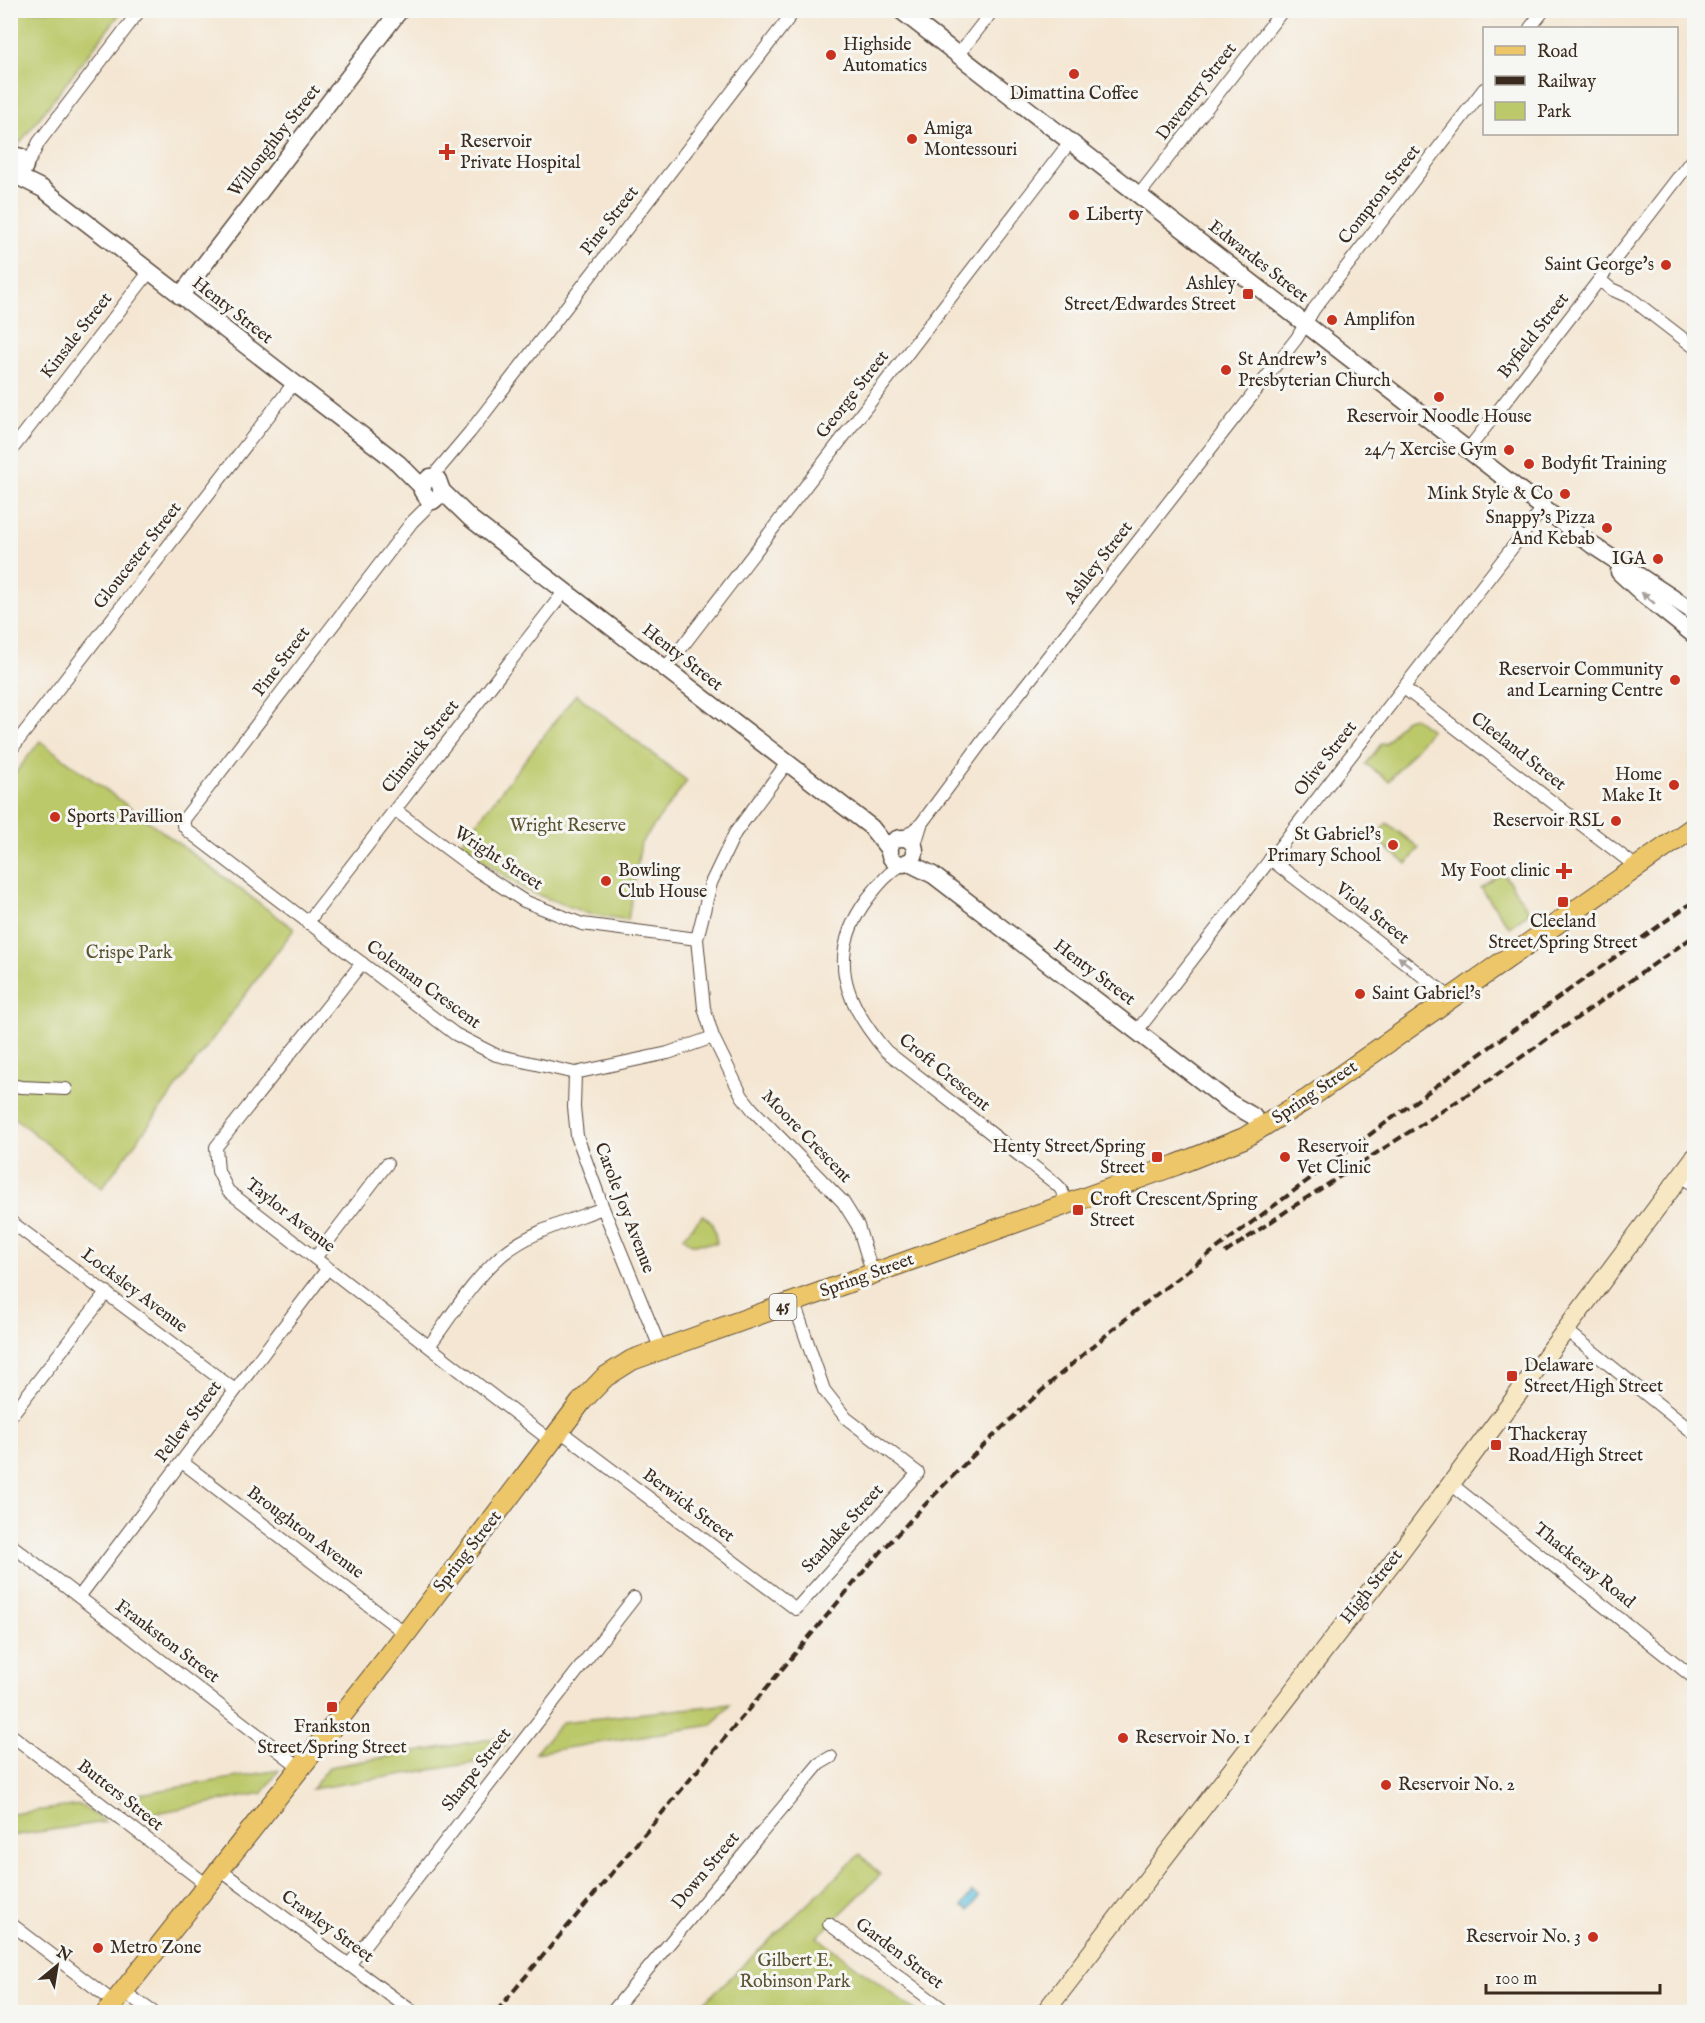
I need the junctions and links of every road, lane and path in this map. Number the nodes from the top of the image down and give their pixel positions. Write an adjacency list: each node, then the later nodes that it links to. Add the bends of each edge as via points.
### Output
1 (140, 10): 13 (street)
2 (400, 10): 17 (street, Willoughby Street)
3 (795, 10): 23 (street, Pine Street, via 454,454)
4 (900, 10): 9 (street, Edwardes Street)
5 (993, 10): 9 (street)
6 (1283, 10): 14 (street, Daventry Street)
7 (1544, 10): 8 (street)
8 (1531, 27)
9 (958, 55): 11 (street, Edwardes Street)
10 (1483, 92): 18 (street, Compton Street)
11 (1070, 142): 14 (street, Edwardes Street); 29 (street, George Street)
12 (1695, 157): 16 (street, Byfield Street)
13 (18, 166): 15 (street, Henty Street)
14 (1139, 195): 18 (street, Edwardes Street)
15 (150, 272): 17 (street, Henty Street); 22 (street, Kinsale Street)
16 (1603, 276): 19 (street, via 1617,281 1629,297); 21 (street, Byfield Street)
17 (180, 296): 20 (street, Henty Street)
18 (1306, 324): 21 (street, Edwardes Street); 37 (street, Ashley Street, via 996,723)
19 (1695, 347)
20 (294, 383): 23 (street, Henty Street); 31 (street, Gloucester Street)
21 (1467, 451): 24 (street, Edwardes Street)
22 (10, 452)
23 (433, 489): 26 (street, Henty Street); 34 (street, Pine Street)
24 (1543, 508): 25 (street, Edwardes Street); 30 (street, Olive Street)
25 (1592, 545): 27 (street, Edwardes Street); 28 (street, Edwardes Street, one-way to 25, via 1645,596)
26 (564, 592): 29 (street, Henty Street); 33 (street, Clinnick Street)
27 (1695, 612)
28 (1695, 634)
29 (665, 669): 32 (street, Henty Street)
30 (1404, 688): 39 (street, Olive Street); 40 (street, Cleeland Street)
31 (10, 751)
32 (787, 763): 37 (street, Henty Street); 42 (street, Moore Crescent, via 735,833 711,883)
33 (395, 810): 41 (street, Clinnick Street); 42 (street, Wright Street, via 524,901 582,924)
34 (183, 825): 41 (street, Coleman Crescent)
35 (1695, 827): 38 (main road, Spring Street / 45)
36 (1695, 838): 38 (main road, Spring Street / 45)
37 (903, 851): 45 (street, Henty Street); 53 (street, Croft Crescent, via 858,912 845,943 844,974 857,1010 886,1051 1056,1184)
38 (1662, 851): 40 (main road, Spring Street / 45)
39 (1270, 859): 44 (street, Viola Street, one-way to 39); 45 (street, Olive Street)
40 (1638, 868): 44 (main road, Spring Street / 45)
41 (307, 923): 43 (street, Coleman Crescent)
42 (697, 939): 46 (street, Moore Crescent, via 704,1008)
43 (362, 963): 47 (street, Coleman Crescent, via 455,1034 496,1055); 56 (street, Taylor Avenue, via 216,1147 218,1171 228,1191)
44 (1451, 998): 50 (main road, Spring Street / 45)
45 (1137, 1031): 50 (street, Henty Street, via 1230,1103)
46 (713, 1037): 47 (street, Coleman Crescent, via 668,1053); 58 (street, Moore Crescent, via 753,1110 843,1202 858,1226)
47 (575, 1073): 54 (street, Carole Joy Avenue, via 577,1136)
48 (10, 1085): 49 (street)
49 (66, 1089)
50 (1256, 1132): 53 (main road, Spring Street / 45)
51 (387, 1164): 56 (street)
52 (1690, 1173): 61 (main road, High Street)
53 (1067, 1204): 58 (main road, Spring Street / 45)
54 (603, 1208): 62 (street, via 541,1231 503,1255 477,1281); 63 (street, Carole Joy Avenue)
55 (10, 1221): 59 (street, Locksley Avenue)
56 (315, 1258): 57 (street, Taylor Avenue)
57 (328, 1268): 62 (street, Taylor Avenue); 64 (street, Pellew Street)
58 (873, 1275): 60 (main road, Spring Street / 45)
59 (106, 1292): 64 (street, Locksley Avenue); 65 (street)
60 (794, 1303): 63 (main road, Spring Street / 45); 73 (street, Stanlake Street, via 824,1390 846,1418 918,1473)
61 (1566, 1330): 66 (street); 69 (main road, High Street)
62 (429, 1346): 67 (street, Taylor Avenue)
63 (661, 1350): 67 (main road, Spring Street / 45, via 632,1360 605,1377)
64 (235, 1390): 68 (street, Pellew Street)
65 (10, 1417)
66 (1695, 1433)
67 (555, 1436): 73 (street, Berwick Street); 74 (main road, Spring Street / 45)
68 (182, 1462): 71 (street, Pellew Street); 74 (street, Broughton Avenue)
69 (1451, 1484): 75 (street, Thackeray Road); 88 (main road, High Street)
70 (10, 1544): 71 (street, Frankston Street)
71 (79, 1597): 78 (street, Frankston Street)
72 (634, 1598): 82 (street, Sharpe Street)
73 (796, 1609)
74 (406, 1634): 78 (main road, Spring Street / 45)
75 (1695, 1678)
76 (10, 1734): 79 (street, Butters Street)
77 (831, 1757): 86 (street, Down Street, via 819,1764)
78 (301, 1768): 79 (main road, Spring Street / 45)
79 (214, 1878): 82 (street, Crawley Street); 83 (main road, Spring Street / 45)
80 (10, 1923): 83 (street)
81 (829, 1924): 87 (street, Garden Street)
82 (349, 1965): 85 (street, Crawley Street)
83 (116, 2003): 84 (street)
84 (153, 2013)
85 (413, 2013)
86 (612, 2013)
87 (947, 2013)
88 (1045, 2013)

